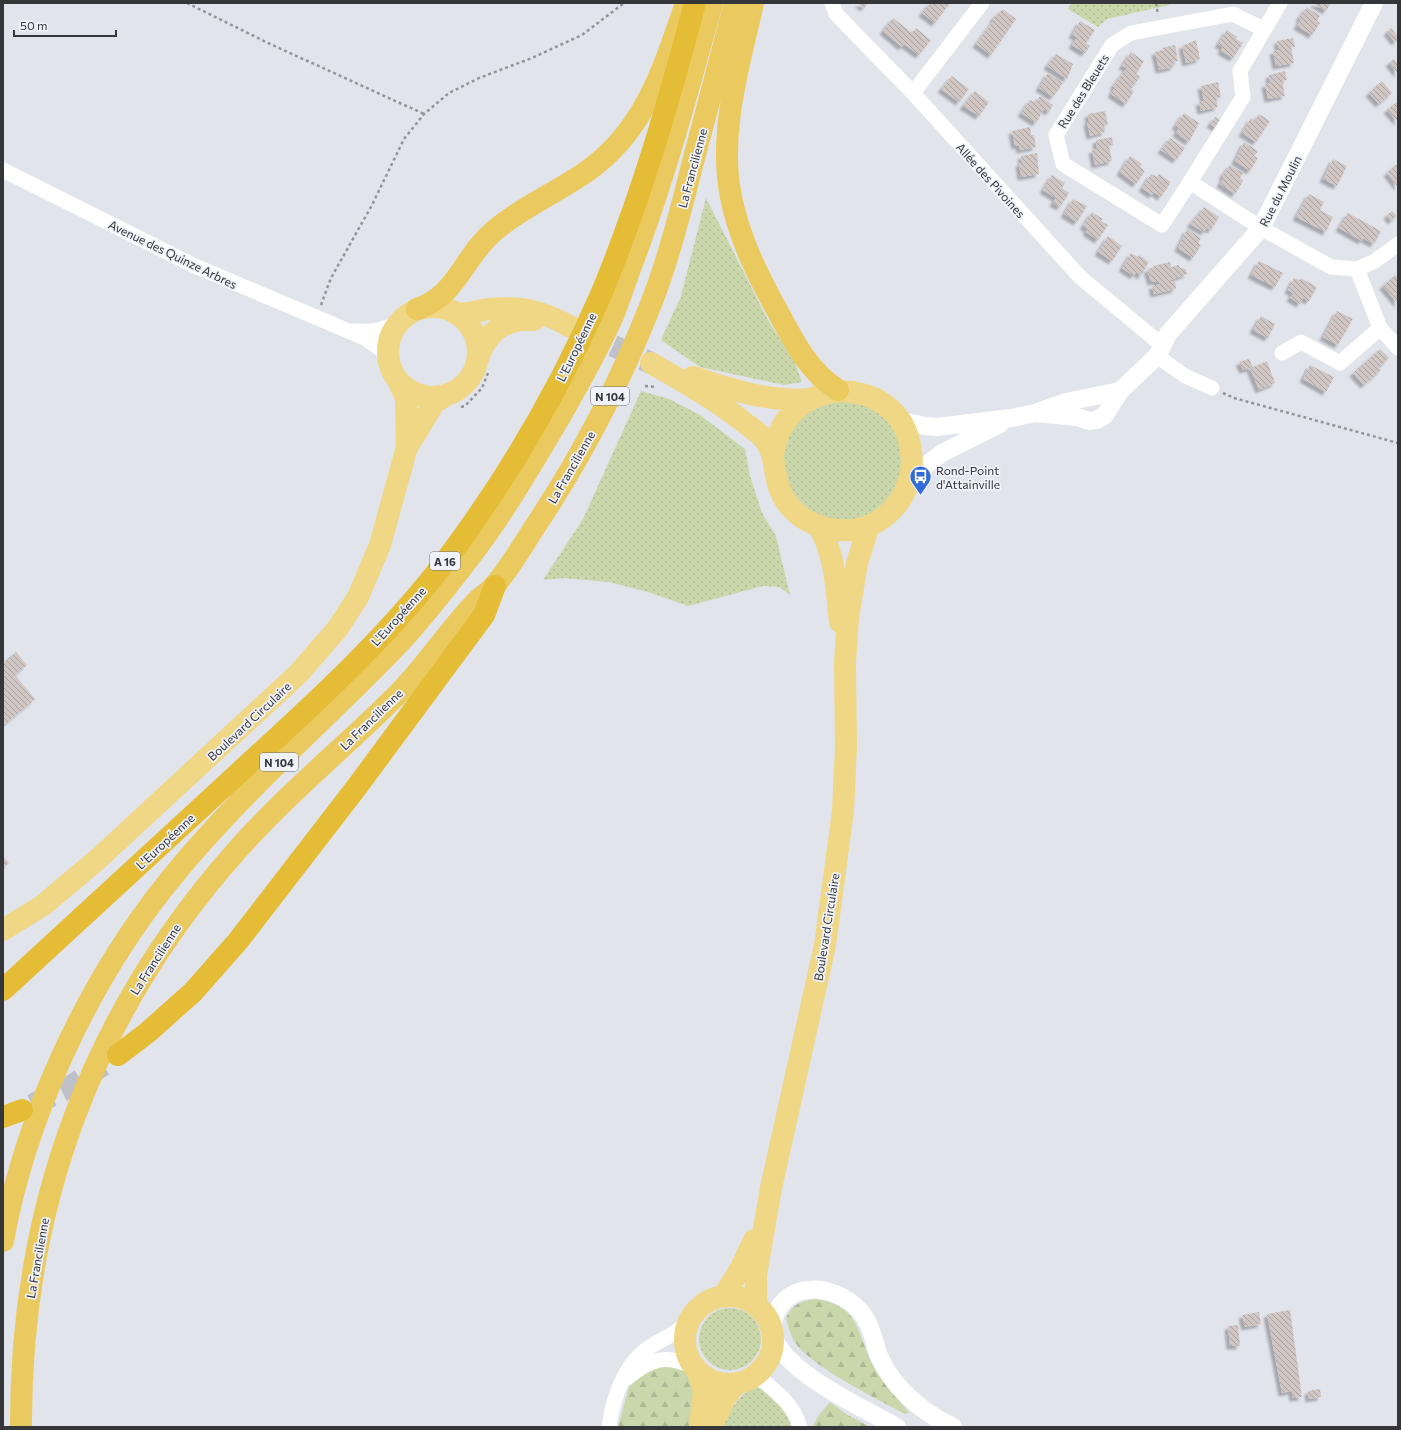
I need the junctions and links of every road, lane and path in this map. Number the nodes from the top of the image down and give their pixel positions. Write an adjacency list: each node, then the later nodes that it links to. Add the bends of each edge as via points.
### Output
1 (187, 3): 14 (path)
2 (624, 3): 14 (path, via 582,34 532,58 473,81 449,94)
3 (686, 3): 21 (highway, via 657,83 641,115 619,144 587,172 524,209 494,231 466,263 446,292 433,303)
4 (695, 3): 47 (highway, L'Européenne / A 16, via 654,146 602,291 548,403 484,508 424,587 368,650 286,730)
5 (712, 3): 50 (highway, La Francilienne / N 104, via 673,148 643,235 613,315 564,411 478,546 431,607 217,826 165,886 136,925 74,1034 37,1115 21,1165)
6 (735, 3): 44 (highway, La Francilienne / N 104, via 687,188 650,307 628,360 562,485)
7 (754, 3): 33 (highway, via 729,115 727,153 730,197 753,266 792,339 810,366)
8 (832, 3): 13 (street, Allée des Pivoines, via 836,14)
9 (982, 3): 13 (street)
10 (1280, 3): 12 (street)
11 (1374, 3): 17 (street, Rue du Moulin)
12 (1263, 29): 16 (street, via 1240,71 1243,96); 16 (street, Rue des Bleuets, via 1233,14 1131,33 1112,45 1056,135 1063,164 1162,225)
13 (913, 93): 26 (street, Allée des Pivoines, via 1080,277)
14 (424, 114): 22 (path, via 404,139 372,205 330,278)
15 (3, 170): 22 (street, Avenue des Quinze Arbres, via 195,266)
16 (1190, 182): 17 (street)
17 (1262, 228): 19 (street, via 1331,267); 26 (street, Rue du Moulin, via 1168,334)
18 (1398, 244): 19 (street, via 1375,261)
19 (1356, 270): 23 (street)
20 (456, 312): 21 (main road, via 431,306); 28 (main road, via 474,332); 28 (main road, via 469,313 514,307 550,315 571,327 526,319 510,321 498,327 483,345)
21 (411, 313): 24 (street, Avenue des Quinze Arbres, via 393,326 372,332); 29 (main road, via 395,328 390,341 388,355)
22 (316, 319): 24 (street, Avenue des Quinze Arbres)
23 (1380, 328): 25 (street); 27 (street, via 1340,363 1301,342)
24 (347, 330): 29 (street, Avenue des Quinze Arbres, via 382,350)
25 (1398, 348)
26 (1159, 350): 32 (street, Allée des Pivoines, via 1185,376); 36 (street, Rue du Moulin, via 1120,391 1105,415 1097,420 1035,413)
27 (1282, 352)
28 (484, 364): 35 (main road, via 468,379); 35 (path, via 482,388 465,406)
29 (395, 374): 35 (main road, via 408,389 423,395); 39 (main road, Boulevard Circulaire, via 406,398)
30 (645, 386): 31 (path)
31 (658, 388)
32 (1212, 388): 38 (path, via 1234,398)
33 (838, 390): 34 (main road); 37 (main road, via 853,391 880,401)
34 (809, 399): 40 (main road, via 795,409 784,422); 40 (main road, via 783,399 724,388 651,363 724,407 763,438)
35 (455, 400): 39 (main road, Boulevard Circulaire, via 434,403)
36 (1011, 418): 37 (street, Rue du Moulin, via 937,427); 41 (street, Rue du Moulin, via 942,453)
37 (902, 421): 41 (main road, via 913,459)
38 (1398, 443)
39 (407, 447): 46 (main road, Boulevard Circulaire, via 380,545 358,597 338,628 299,673 98,859 42,906)
40 (773, 456): 43 (main road, via 774,475 780,492 791,508)
41 (911, 477): 42 (main road, via 904,495 892,511)
42 (869, 526): 43 (main road, via 853,530); 45 (main road, Boulevard Circulaire, via 854,580)
43 (819, 527): 45 (main road, Boulevard Circulaire, via 826,538 833,561)
44 (495, 586): 48 (highway, via 484,616 238,941 193,992); 59 (highway, La Francilienne / N 104, via 478,600 401,691 239,848 166,940 131,995 102,1051 72,1124 49,1194 39,1234 23,1352)
45 (845, 662): 49 (main road, Boulevard Circulaire, via 846,746 843,811 835,879 825,945)
46 (3, 930)
47 (3, 990)
48 (118, 1055)
49 (771, 1188): 51 (main road, Boulevard Circulaire, via 754,1241 736,1278); 52 (main road, Boulevard Circulaire, via 756,1275)
50 (3, 1241)
51 (724, 1295): 52 (main road, via 735,1295); 53 (main road, via 710,1299)
52 (756, 1304): 54 (main road, via 764,1312)
53 (690, 1318): 55 (main road, via 685,1332 686,1351); 57 (street, via 680,1330 643,1352 632,1364)
54 (773, 1332): 56 (main road, via 772,1351 766,1364); 64 (street, via 781,1350 804,1372 822,1385); 65 (street, via 774,1316 785,1299 808,1290 824,1290 836,1294 862,1313 880,1358 898,1386 927,1413)
55 (696, 1370): 57 (street, via 677,1360 660,1359); 58 (main road, via 715,1382); 61 (main road, via 704,1390)
56 (756, 1375): 58 (main road); 63 (street, via 783,1397 797,1417)
57 (623, 1381): 60 (street, via 615,1397)
58 (736, 1384): 62 (main road, via 725,1398)
59 (21, 1427)
60 (609, 1427)
61 (700, 1427)
62 (711, 1427)
63 (800, 1427)
64 (897, 1427)
65 (953, 1427)

